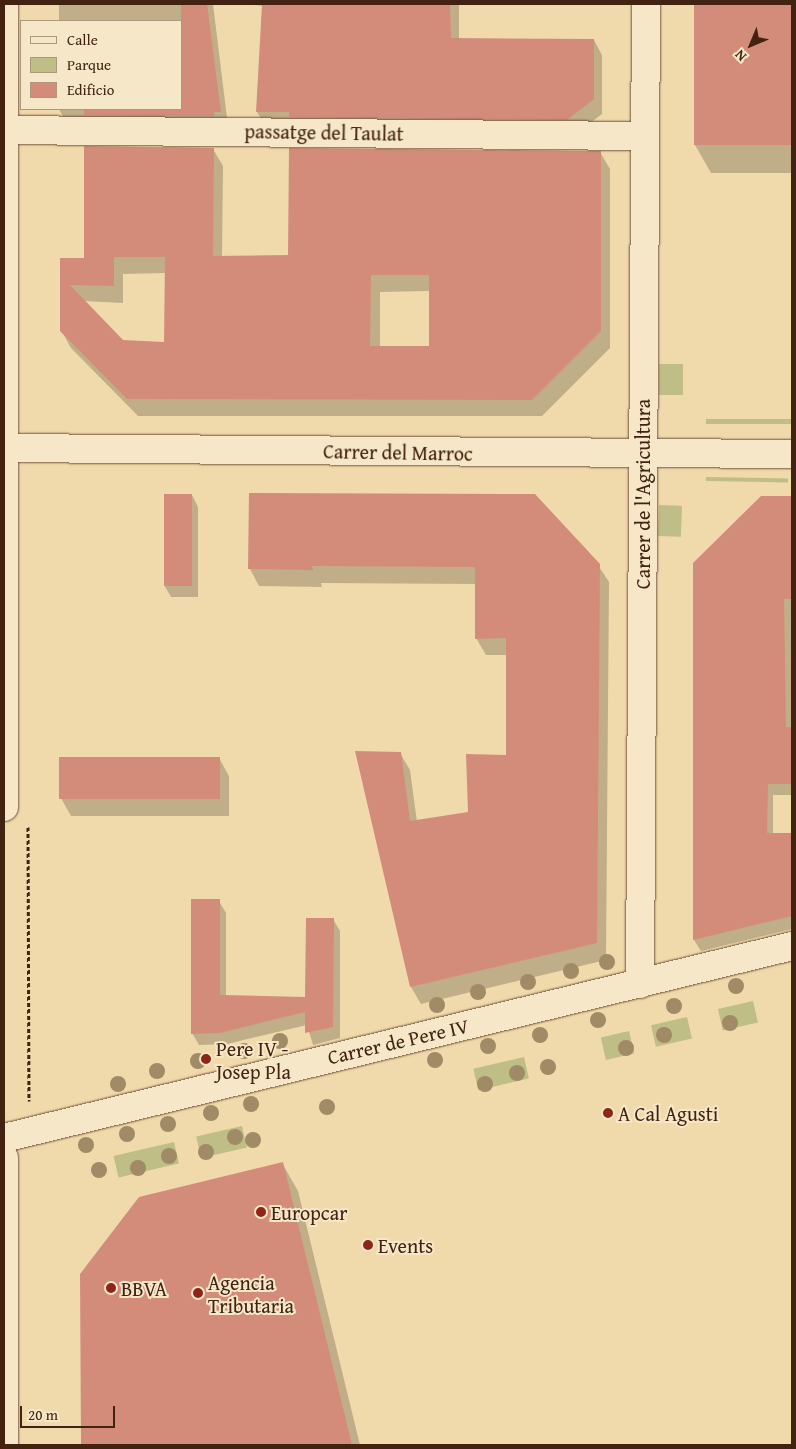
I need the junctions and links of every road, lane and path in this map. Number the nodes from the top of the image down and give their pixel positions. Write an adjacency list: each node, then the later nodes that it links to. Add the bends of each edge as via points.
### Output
1 (4, 4): 3 (street)
2 (646, 4): 4 (street, Carrer de l'Agricultura)
3 (4, 130): 4 (street, passatge del Taulat); 5 (street)
4 (645, 136): 7 (street, Carrer de l'Agricultura)
5 (4, 448): 7 (street, Carrer del Marroc); 8 (street)
6 (792, 454): 7 (street, Carrer del Marroc)
7 (641, 455): 10 (street, Carrer de l'Agricultura)
8 (4, 807)
9 (792, 946): 10 (street, Carrer de Pere IV)
10 (640, 984): 11 (street, Carrer de Pere IV)
11 (4, 1138)
12 (4, 1158): 13 (street)
13 (4, 1445)

